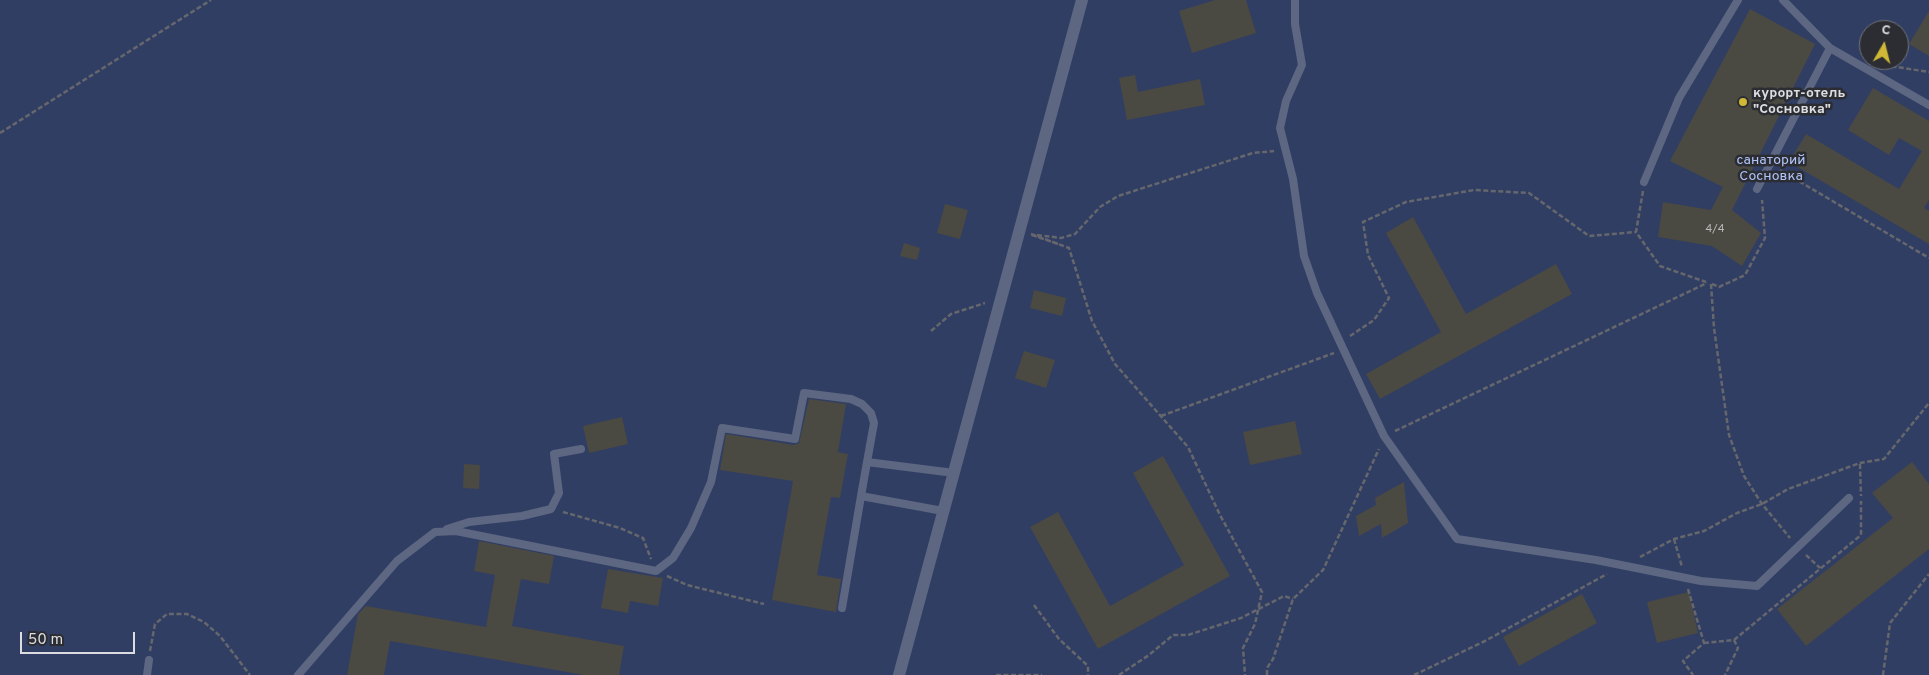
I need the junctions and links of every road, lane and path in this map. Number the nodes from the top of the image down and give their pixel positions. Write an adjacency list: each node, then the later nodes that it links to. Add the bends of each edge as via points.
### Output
1 (211, 0): 8 (path)
2 (1082, 0): 13 (street)
3 (1295, 0): 9 (lane, via 1295,24 1302,65 1286,101 1280,128)
4 (1738, 0): 11 (lane, via 1679,98)
5 (1783, 0): 6 (lane)
6 (1830, 48): 7 (lane); 10 (lane)
7 (1929, 105)
8 (0, 133)
9 (1285, 147): 13 (path, via 1280,151 1253,153 1118,196 1100,207 1075,234 1061,238); 21 (lane, via 1304,256)
10 (1770, 164): 12 (lane); 16 (path)
11 (1644, 182): 14 (path)
12 (1757, 190): 18 (path, via 1762,201 1765,238 1745,275 1718,287)
13 (1026, 232): 15 (path); 15 (path); 19 (street)
14 (1636, 232): 17 (path, via 1660,266); 21 (path, via 1590,236 1530,193 1474,190 1406,202 1363,222 1368,255 1389,298 1374,320)
15 (1061, 245): 24 (path, via 1069,248 1092,321 1115,364)
16 (1929, 258)
17 (1707, 283): 18 (path); 25 (path)
18 (1711, 284): 32 (path, via 1729,435 1744,476)
19 (1001, 298): 20 (path, via 951,314); 29 (street)
20 (931, 330)
21 (1340, 342): 22 (lane)
22 (1344, 350): 24 (path); 25 (lane)
23 (1929, 403): 28 (path, via 1884,459)
24 (1161, 416): 46 (path, via 1188,448 1262,592)
25 (1384, 436): 38 (lane, via 1457,539); 42 (path, via 1323,570)
26 (581, 449): 33 (lane, via 554,454 559,494)
27 (867, 462): 29 (lane); 30 (lane); 39 (lane, via 874,423 862,404 851,399 804,393 795,439 722,428 711,482 691,528 673,558)
28 (1860, 463): 32 (path, via 1788,489); 47 (path, via 1861,535)
29 (954, 473): 34 (street)
30 (861, 496): 34 (lane); 45 (lane)
31 (1849, 498): 41 (lane, via 1757,586)
32 (1762, 504): 35 (path); 37 (path, via 1737,513 1704,532)
33 (551, 509): 36 (lane, via 469,522); 39 (path, via 620,528 643,538)
34 (943, 511): 54 (street)
35 (1780, 528)
36 (435, 532): 39 (lane, via 456,531); 53 (lane, via 397,561)
37 (1674, 539): 38 (path); 41 (path)
38 (1624, 565): 41 (lane); 61 (path, via 1485,641)
39 (656, 571): 43 (path, via 687,585)
40 (1929, 574): 64 (path, via 1890,624)
41 (1685, 578): 48 (path)
42 (1293, 600): 46 (path, via 1284,596); 60 (path)
43 (764, 604)
44 (1034, 605): 57 (path, via 1058,639 1088,666)
45 (842, 608)
46 (1258, 610): 58 (path, via 1188,635 1173,634 1150,655); 59 (path, via 1244,648)
47 (1734, 640): 48 (path); 63 (path, via 1738,648)
48 (1704, 643): 62 (path, via 1683,661)
49 (149, 660): 51 (lane); 52 (path, via 155,624 167,614 187,614 204,622 220,636)
50 (1016, 674): 55 (path); 56 (path)
51 (147, 675)
52 (250, 675)
53 (298, 675)
54 (899, 675)
55 (996, 675)
56 (1042, 675)
57 (1088, 675)
58 (1119, 675)
59 (1245, 675)
60 (1267, 675)
61 (1414, 675)
62 (1692, 675)
63 (1726, 675)
64 (1883, 675)

